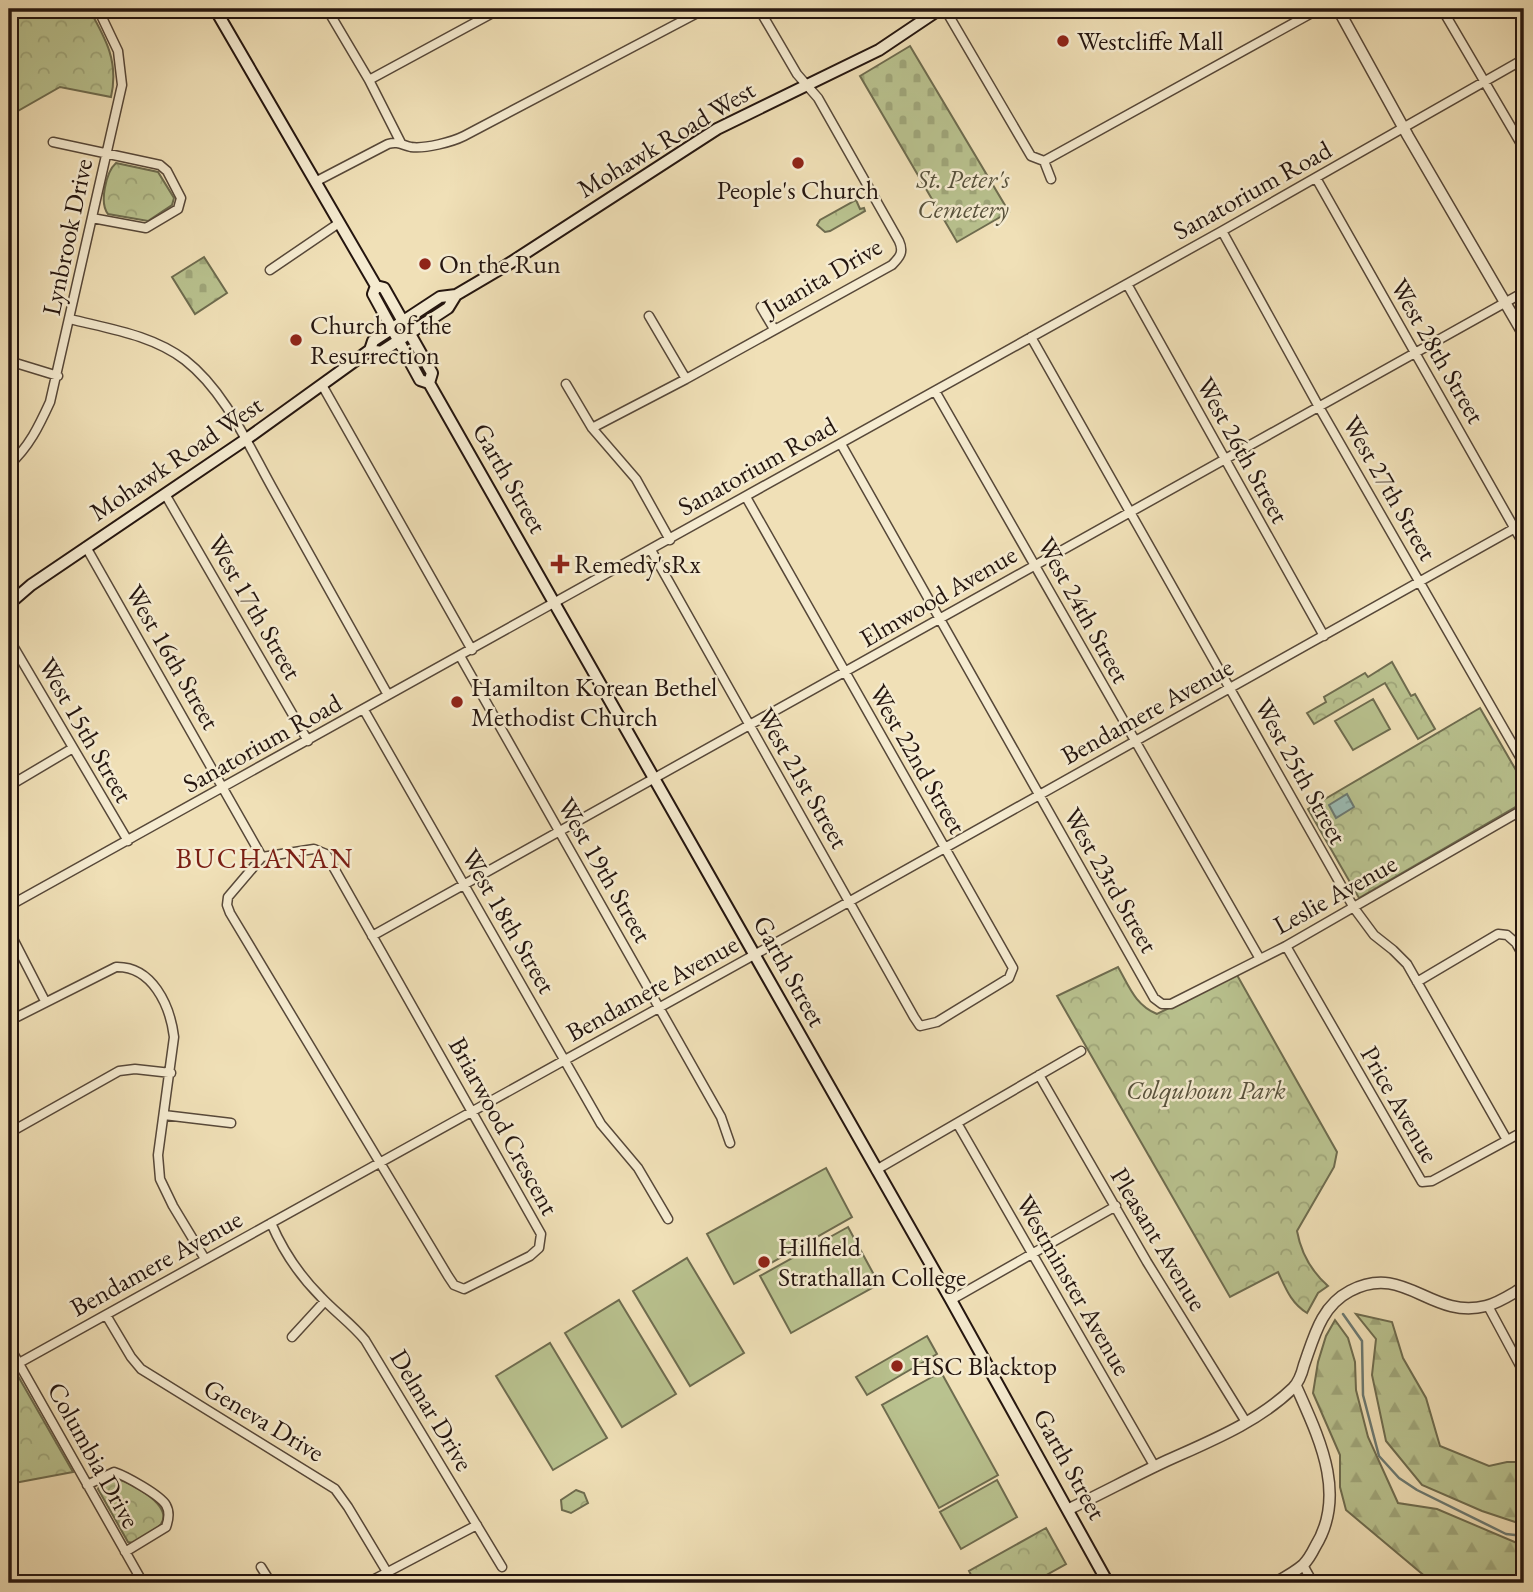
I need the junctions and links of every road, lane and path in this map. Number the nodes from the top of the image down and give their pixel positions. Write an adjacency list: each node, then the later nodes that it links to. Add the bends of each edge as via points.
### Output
1 (97, 9): 19 (street, Lynbrook Drive, via 121,62 122,85)
2 (215, 9): 23 (main road, Garth Street)
3 (327, 9): 12 (street)
4 (500, 9): 12 (street)
5 (705, 9): 17 (street, via 458,139 414,147)
6 (759, 9): 14 (street, via 797,74)
7 (942, 9): 14 (main road, Mohawk Road West, via 884,47); 20 (street, via 1031,156)
8 (1319, 9): 20 (street)
9 (1338, 9): 15 (street)
10 (1442, 9): 13 (street)
11 (1524, 59): 13 (street, Sanatorium Road)
12 (369, 80): 17 (street)
13 (1485, 82): 15 (street, Sanatorium Road); 18 (street)
14 (808, 84): 31 (main road, Mohawk Road West, via 717,129); 38 (street, Juanita Drive, via 902,248 892,265)
15 (1404, 129): 21 (street, Sanatorium Road); 32 (street)
16 (53, 142): 19 (street)
17 (401, 143): 23 (street, via 381,147)
18 (1524, 149)
19 (107, 153): 24 (street, Lynbrook Drive); 24 (street, via 160,165 180,193 181,204 146,228)
20 (1044, 160): 22 (street)
21 (1316, 178): 26 (street, Sanatorium Road); 44 (street, West 28th Street)
22 (1051, 179)
23 (315, 182): 25 (main road, Garth Street)
24 (92, 218): 35 (street, Lynbrook Drive)
25 (339, 223): 27 (street); 29 (main road, Garth Street)
26 (1222, 231): 28 (street, Sanatorium Road); 52 (street, West 27th Street)
27 (270, 270)
28 (1127, 284): 41 (street, Sanatorium Road); 56 (street, West 26th Street)
29 (376, 285): 36 (main road, Garth Street, via 384,288); 37 (main road, Garth Street, via 373,294)
30 (1524, 292): 32 (street, Elmwood Avenue)
31 (456, 295): 36 (main road, Mohawk Road West, via 440,297); 39 (main road, Mohawk Road West, via 447,308)
32 (1506, 303): 40 (street); 44 (street, Elmwood Avenue)
33 (761, 307): 38 (street)
34 (649, 316): 47 (street)
35 (70, 319): 46 (street, Lynbrook Drive); 54 (street, via 146,338 184,359 204,376)
36 (403, 321): 37 (main road, Mohawk Road West); 39 (main road, Garth Street)
37 (392, 328): 42 (main road, Garth Street); 43 (main road, Mohawk Road West, via 373,341)
38 (774, 329): 47 (street, Juanita Drive)
39 (410, 333): 42 (main road, Mohawk Road West); 48 (main road, Garth Street, via 432,373)
40 (1524, 335)
41 (1031, 337): 51 (street, Sanatorium Road); 60 (street, West 25th Street)
42 (399, 340): 43 (main road, Mohawk Road West, via 381,352); 48 (main road, Garth Street, via 420,380)
43 (370, 350): 49 (main road, Mohawk Road West)
44 (1415, 354): 52 (street, Elmwood Avenue); 62 (street, West 28th Street)
45 (9, 361): 46 (street)
46 (58, 376): 57 (street, Lynbrook Drive, via 34,437)
47 (686, 379): 53 (street, Juanita Drive)
48 (429, 383): 69 (main road, Garth Street)
49 (322, 384): 54 (main road, Mohawk Road West); 74 (street)
50 (566, 384): 53 (street)
51 (935, 391): 55 (street, Sanatorium Road); 67 (street, West 24th Street)
52 (1319, 407): 56 (street, Elmwood Avenue); 68 (street, West 27th Street)
53 (592, 428): 63 (street, via 628,468)
54 (245, 440): 58 (main road, Mohawk Road West); 78 (street)
55 (841, 444): 59 (street, Sanatorium Road); 71 (street, West 23rd Street)
56 (1225, 460): 60 (street, Elmwood Avenue); 72 (street, West 26th Street)
57 (9, 466)
58 (165, 494): 65 (main road, Mohawk Road West); 81 (street, West 17th Street)
59 (746, 497): 63 (street, Sanatorium Road); 76 (street, West 22nd Street)
60 (1131, 514): 67 (street, Elmwood Avenue); 77 (street, West 25th Street)
61 (1524, 523): 62 (street, Bendamere Avenue)
62 (1515, 528): 64 (street, West 28th Street); 68 (street, Bendamere Avenue)
63 (670, 540): 66 (street, Sanatorium Road)
64 (1524, 545)
65 (86, 547): 70 (main road, Mohawk Road West); 87 (street, West 16th Street)
66 (651, 550): 69 (street, Sanatorium Road); 80 (street, West 21st Street)
67 (1035, 565): 71 (street, Elmwood Avenue); 82 (street, West 24th Street)
68 (1419, 582): 72 (street, Bendamere Avenue); 84 (street, West 27th Street)
69 (555, 603): 74 (street, Sanatorium Road); 85 (main road, Garth Street)
70 (9, 604)
71 (939, 620): 76 (street, Elmwood Avenue); 88 (street, West 23rd Street)
72 (1324, 636): 77 (street, Bendamere Avenue)
73 (9, 639): 83 (street, West 15th Street)
74 (472, 650): 75 (street, Sanatorium Road)
75 (460, 656): 78 (street, Sanatorium Road); 90 (street, West 19th Street)
76 (845, 673): 80 (street, Elmwood Avenue); 92 (street, West 22nd Street)
77 (1230, 688): 82 (street, Bendamere Avenue); 97 (street, West 25th Street)
78 (388, 695): 79 (street, Sanatorium Road)
79 (364, 710): 81 (street, Sanatorium Road); 94 (street, West 18th Street)
80 (749, 727): 85 (street, Elmwood Avenue); 95 (street, West 21st Street)
81 (308, 741): 87 (street, Sanatorium Road)
82 (1133, 741): 88 (street, Bendamere Avenue); 103 (street, West 24th Street)
83 (73, 748): 86 (street); 91 (street, West 15th Street)
84 (1524, 764)
85 (655, 779): 90 (street, Elmwood Avenue); 101 (main road, Garth Street)
86 (9, 786)
87 (224, 788): 91 (street, Sanatorium Road); 93 (street)
88 (1039, 795): 92 (street, Bendamere Avenue); 106 (street, West 23rd Street, via 1154,998)
89 (1524, 810): 97 (street, Leslie Avenue)
90 (559, 832): 94 (street, Elmwood Avenue); 107 (street, West 19th Street)
91 (128, 841): 96 (street, Sanatorium Road)
92 (944, 847): 95 (street, Bendamere Avenue); 109 (street, West 22nd Street, via 1013,968 1009,978 937,1022)
93 (262, 857): 99 (street, Briarwood Crescent, via 321,850); 122 (street, Briarwood Crescent, via 228,897 230,913)
94 (464, 885): 99 (street, Elmwood Avenue); 111 (street, West 18th Street)
95 (849, 901): 101 (street, Bendamere Avenue); 109 (street, West 21st Street)
96 (9, 906)
97 (1354, 908): 100 (street, Leslie Avenue); 104 (street, West 25th Street)
98 (9, 931): 105 (street)
99 (372, 936): 114 (street, Briarwood Crescent)
100 (1286, 946): 103 (street, Leslie Avenue); 120 (street, Price Avenue, via 1422,1182 1432,1181)
101 (755, 955): 107 (street, Bendamere Avenue); 123 (main road, Garth Street)
102 (1524, 957): 104 (street, via 1507,934 1498,934)
103 (1260, 959): 106 (street, Leslie Avenue, via 1171,1004)
104 (1418, 982): 120 (street, West 25th Street)
105 (45, 1001): 108 (street); 112 (street, via 116,967 130,967 145,975 158,990 172,1021)
106 (1162, 1004)
107 (659, 1007): 111 (street, Bendamere Avenue); 121 (street, West 19th Street, via 721,1117)
108 (9, 1021)
109 (920, 1026)
110 (1081, 1051): 113 (street)
111 (564, 1060): 114 (street, Bendamere Avenue); 125 (street, West 18th Street, via 601,1124 638,1168)
112 (171, 1073): 115 (street); 119 (street, via 120,1071)
113 (1040, 1075): 117 (street); 124 (street, Pleasant Avenue)
114 (473, 1111): 122 (street, Bendamere Avenue); 122 (street, Briarwood Crescent, via 541,1234 539,1248 530,1256 473,1286 454,1285)
115 (164, 1115): 116 (street); 128 (street, via 160,1179)
116 (231, 1123)
117 (957, 1123): 123 (street); 127 (street, Westminster Avenue)
118 (1524, 1131): 120 (street, Price Avenue)
119 (9, 1133)
120 (1507, 1140)
121 (730, 1143)
122 (379, 1163): 126 (street, Bendamere Avenue)
123 (876, 1170): 130 (main road, Garth Street)
124 (1116, 1206): 127 (street); 139 (street, Pleasant Avenue)
125 (668, 1219)
126 (271, 1223): 128 (street, Bendamere Avenue); 131 (street, Delmar Drive, via 291,1262)
127 (1032, 1254): 130 (street); 140 (street, Westminster Avenue)
128 (205, 1258): 133 (street, Bendamere Avenue)
129 (1524, 1287): 132 (street)
130 (951, 1300): 142 (main road, Garth Street)
131 (325, 1301): 134 (street); 143 (street, Delmar Drive, via 365,1340)
132 (1488, 1306): 137 (street); 138 (street, via 1445,1306 1395,1283 1354,1289 1322,1317)
133 (106, 1315): 136 (street, Bendamere Avenue); 148 (street, Geneva Drive, via 141,1368 335,1489)
134 (292, 1337)
135 (9, 1346): 136 (street, Columbia Drive)
136 (19, 1363): 141 (street, Columbia Drive)
137 (1524, 1373)
138 (1296, 1386): 139 (street); 145 (street, via 1316,1430 1331,1499 1322,1536)
139 (1246, 1422): 140 (street)
140 (1155, 1467): 142 (street)
141 (86, 1485): 144 (street, Columbia Drive); 144 (street, via 114,1472 165,1504 166,1527)
142 (1069, 1509): 152 (main road, Garth Street)
143 (477, 1525): 147 (street, Delmar Drive); 148 (street)
144 (125, 1552): 149 (street, Columbia Drive)
145 (1303, 1565): 153 (street); 154 (street)
146 (261, 1567): 150 (street)
147 (502, 1567)
148 (387, 1572): 151 (street)
149 (143, 1583)
150 (271, 1583)
151 (367, 1583)
152 (1108, 1583)
153 (1275, 1583)
154 (1313, 1583)

